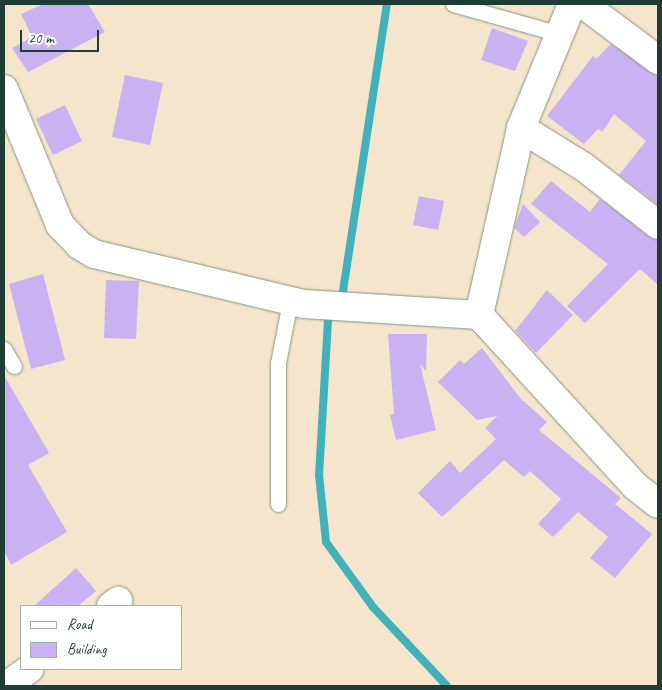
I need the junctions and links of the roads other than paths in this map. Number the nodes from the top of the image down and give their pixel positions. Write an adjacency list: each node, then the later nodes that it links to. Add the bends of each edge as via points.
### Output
1 (453, 4): 4 (lane)
2 (572, 4): 4 (street)
3 (583, 4): 5 (street)
4 (560, 34): 7 (street)
5 (658, 60)
6 (4, 89): 9 (street, via 60,225 79,246 94,254)
7 (521, 128): 8 (street, via 584,168); 10 (street)
8 (658, 225)
9 (297, 303): 10 (street, via 354,310); 13 (lane, via 278,363)
10 (479, 314): 14 (street, via 635,486)
11 (4, 349): 12 (lane)
12 (14, 366)
13 (278, 504)
14 (658, 504)
15 (28, 670): 16 (street)
16 (6, 686)

